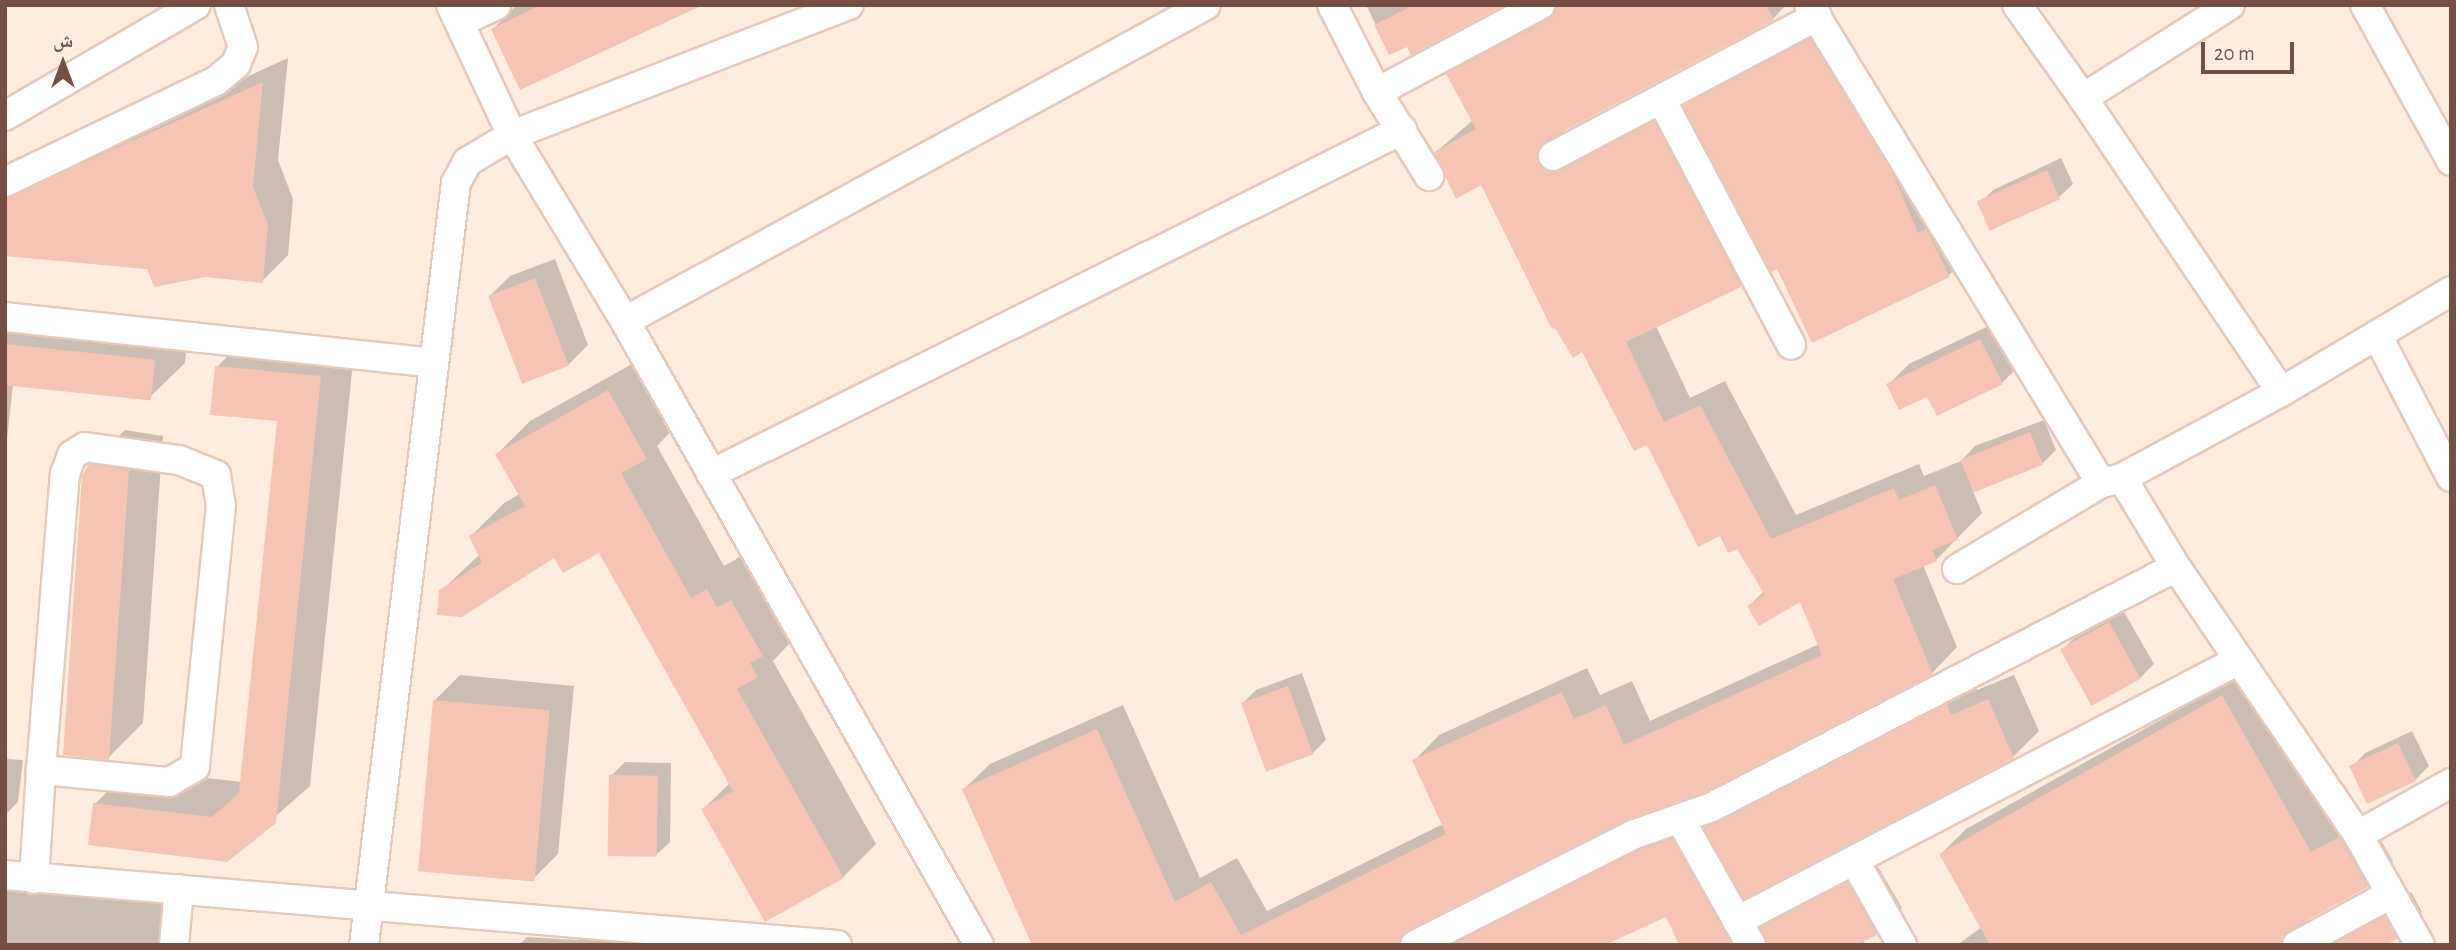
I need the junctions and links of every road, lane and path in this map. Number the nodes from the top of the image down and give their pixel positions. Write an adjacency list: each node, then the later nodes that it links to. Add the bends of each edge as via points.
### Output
1 (196, 5): 16 (street)
2 (229, 5): 22 (street, via 243,47 236,64 216,81)
3 (496, 5): 12 (street)
4 (849, 5): 18 (street)
5 (1206, 5): 25 (street)
6 (1332, 5): 13 (street)
7 (1540, 5): 13 (street)
8 (2017, 5): 14 (street)
9 (2230, 5): 14 (street)
10 (2365, 5): 20 (street)
11 (1813, 11): 15 (street); 32 (street)
12 (456, 13): 18 (street)
13 (1377, 92): 17 (street)
14 (2083, 97): 29 (street)
15 (1661, 99): 19 (street); 27 (street)
16 (5, 116)
17 (1402, 130): 21 (street); 30 (street)
18 (512, 135): 25 (street); 28 (street, via 467,162 456,183)
19 (1553, 156)
20 (2451, 160)
21 (1429, 176)
22 (5, 182)
23 (2451, 291): 26 (street)
24 (5, 317): 28 (street)
25 (625, 321): 30 (street)
26 (2377, 335): 29 (street); 31 (street)
27 (1791, 345)
28 (432, 363): 45 (street)
29 (2281, 392): 32 (street)
30 (711, 474): 51 (street)
31 (2451, 477)
32 (2112, 481): 33 (street); 34 (street)
33 (2176, 567): 35 (street); 38 (street, via 1812,756)
34 (1957, 569)
35 (2239, 660): 39 (street); 40 (street)
36 (41, 769): 36 (street, via 169,782 195,767 221,505 216,475 166,458 85,447 72,455 65,474); 42 (street)
37 (2451, 783): 39 (street)
38 (1680, 819): 46 (street); 52 (street, via 1635,834)
39 (2358, 835): 44 (street)
40 (1854, 860): 46 (street); 53 (street)
41 (5, 875): 42 (street)
42 (34, 879): 43 (street)
43 (179, 888): 45 (street); 48 (street)
44 (2392, 894): 54 (street); 55 (street)
45 (365, 906): 47 (street); 49 (street)
46 (1744, 933)
47 (800, 943): 50 (street)
48 (174, 945)
49 (364, 945)
50 (837, 945)
51 (979, 945)
52 (1415, 945)
53 (1902, 945)
54 (2297, 945)
55 (2420, 945)

